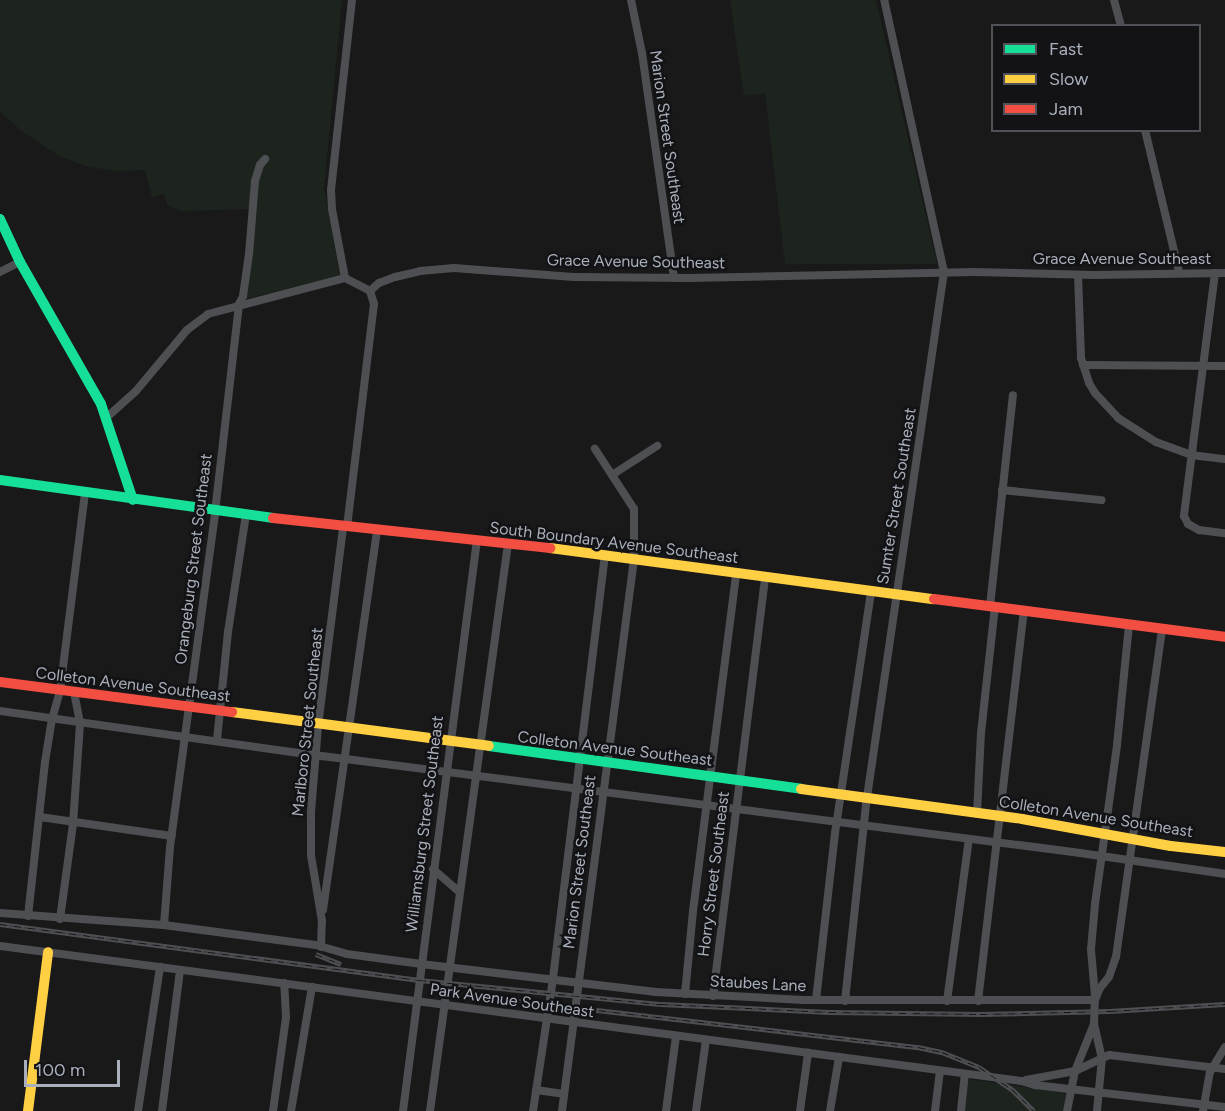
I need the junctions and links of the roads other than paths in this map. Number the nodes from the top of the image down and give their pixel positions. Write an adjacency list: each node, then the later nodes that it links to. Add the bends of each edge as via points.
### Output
1 (352, 0): 16 (street, via 331,190)
2 (631, 0): 17 (street, Marion Street Southeast)
3 (884, 0): 11 (street, Sumter Street Southeast)
4 (1114, 0): 5 (street)
5 (1120, 24)
6 (1145, 132): 12 (street)
7 (265, 159): 19 (street, Orangeburg Street Southeast, via 255,181 249,254)
8 (0, 219): 9 (street)
9 (20, 262): 10 (street); 24 (street, via 89,379)
10 (0, 272)
11 (944, 272): 15 (street, Grace Avenue Southeast); 17 (street, Grace Avenue Southeast); 47 (street, Sumter Street Southeast)
12 (1179, 273): 13 (street, Grace Avenue Southeast); 15 (street, Grace Avenue Southeast)
13 (1215, 273): 14 (street, Grace Avenue Southeast); 21 (street)
14 (1225, 273)
15 (1078, 275): 20 (street)
16 (345, 278): 18 (street); 19 (street)
17 (674, 278): 18 (street, Grace Avenue Southeast, via 438,269 379,282)
18 (370, 291): 37 (street, Marlboro Street Southeast, via 374,304)
19 (239, 304): 24 (street, via 198,320 136,391); 35 (street, Orangeburg Street Southeast)
20 (1083, 364): 21 (street); 27 (street, via 1095,393 1118,418 1156,442)
21 (1204, 366): 22 (street); 27 (street)
22 (1225, 366)
23 (1013, 396): 31 (street)
24 (106, 418): 33 (street)
25 (657, 446): 29 (street)
26 (595, 449): 29 (street, Marion Street Southeast)
27 (1191, 455): 28 (street); 39 (street, via 1184,516 1188,524 1199,530)
28 (1225, 459)
29 (612, 475): 43 (street, Marion Street Southeast, via 634,509)
30 (0, 480): 32 (street, South Boundary Avenue Southeast)
31 (1002, 490): 34 (street); 48 (street)
32 (86, 493): 33 (street, South Boundary Avenue Southeast); 54 (street)
33 (133, 500): 35 (street, South Boundary Avenue Southeast)
34 (1101, 500)
35 (215, 512): 36 (street, South Boundary Avenue Southeast); 56 (street, Orangeburg Street Southeast)
36 (246, 515): 37 (street, South Boundary Avenue Southeast); 58 (street, via 228,632)
37 (345, 527): 38 (street, South Boundary Avenue Southeast); 61 (street, Marlboro Street Southeast)
38 (377, 530): 40 (street, South Boundary Avenue Southeast); 62 (street, Marlboro Street Southeast)
39 (1225, 533)
40 (477, 540): 41 (street, South Boundary Avenue Southeast); 65 (street, Williamsburg Street Southeast)
41 (508, 544): 42 (street, South Boundary Avenue Southeast); 66 (street)
42 (605, 554): 43 (street, South Boundary Avenue Southeast); 69 (street, Marion Street Southeast)
43 (634, 559): 44 (street, South Boundary Avenue Southeast); 70 (street, Marion Street Southeast)
44 (736, 574): 45 (street, South Boundary Avenue Southeast); 73 (street, Horry Street Southeast)
45 (765, 578): 46 (street, South Boundary Avenue Southeast); 74 (street, Horry Street Southeast)
46 (871, 591): 47 (street, South Boundary Avenue Southeast); 77 (street, Sumter Street Southeast)
47 (896, 594): 48 (street, South Boundary Avenue Southeast); 78 (street, Sumter Street Southeast)
48 (992, 606): 49 (street, South Boundary Avenue Southeast); 81 (street)
49 (1024, 611): 50 (street, South Boundary Avenue Southeast); 82 (street)
50 (1129, 625): 51 (street, South Boundary Avenue Southeast); 87 (street)
51 (1162, 629): 52 (street, South Boundary Avenue Southeast); 89 (street)
52 (1225, 637)
53 (0, 682): 54 (street, Colleton Avenue Southeast)
54 (60, 691): 55 (street, Colleton Avenue Southeast); 59 (street)
55 (74, 692): 56 (street, Colleton Avenue Southeast); 60 (street)
56 (188, 707): 58 (street, Colleton Avenue Southeast); 63 (street, Orangeburg Street Southeast)
57 (0, 711): 59 (street)
58 (221, 711): 61 (street, Colleton Avenue Southeast); 64 (street)
59 (52, 719): 60 (street); 83 (street)
60 (80, 723): 63 (street); 85 (street)
61 (318, 726): 62 (street, Colleton Avenue Southeast); 67 (street, Marlboro Street Southeast)
62 (347, 729): 65 (street, Colleton Avenue Southeast); 68 (street, Marlboro Street Southeast)
63 (184, 736): 64 (street); 88 (street, Orangeburg Street Southeast)
64 (217, 740): 67 (street)
65 (449, 742): 66 (street, Colleton Avenue Southeast); 71 (street, Williamsburg Street Southeast)
66 (481, 746): 69 (street, Colleton Avenue Southeast); 72 (street)
67 (315, 754): 68 (street); 101 (street, Marlboro Street Southeast, via 311,855)
68 (343, 757): 71 (street); 101 (street, Marlboro Street Southeast)
69 (579, 758): 70 (street, Colleton Avenue Southeast); 75 (street, Marion Street Southeast)
70 (606, 762): 73 (street, Colleton Avenue Southeast); 76 (street, Marion Street Southeast)
71 (445, 771): 72 (street); 95 (street, Williamsburg Street Southeast)
72 (477, 775): 75 (street); 97 (street)
73 (710, 776): 74 (street, Colleton Avenue Southeast); 79 (street, Horry Street Southeast)
74 (740, 780): 77 (street, Colleton Avenue Southeast); 80 (street, Horry Street Southeast)
75 (576, 787): 76 (street); 110 (street, Marion Street Southeast)
76 (603, 791): 79 (street); 111 (street, Marion Street Southeast)
77 (841, 794): 78 (street, Colleton Avenue Southeast); 84 (street, Sumter Street Southeast)
78 (867, 798): 81 (street, Colleton Avenue Southeast); 86 (street, Sumter Street Southeast)
79 (707, 805): 80 (street); 114 (street, Horry Street Southeast)
80 (738, 809): 84 (street); 115 (street, Horry Street Southeast)
81 (977, 814): 82 (street, Colleton Avenue Southeast)
82 (999, 816): 87 (street, Colleton Avenue Southeast); 91 (street)
83 (40, 817): 85 (street); 99 (street)
84 (837, 821): 86 (street); 116 (street, Sumter Street Southeast)
85 (73, 824): 88 (street); 100 (street)
86 (864, 825): 90 (street); 117 (street, Sumter Street Southeast)
87 (1103, 833): 89 (street, Colleton Avenue Southeast); 93 (street)
88 (172, 836): 102 (street, Orangeburg Street Southeast)
89 (1132, 838): 92 (street, Colleton Avenue Southeast); 94 (street)
90 (969, 839): 91 (street); 120 (street)
91 (996, 842): 93 (street); 121 (street)
92 (1225, 852)
93 (1101, 856): 94 (street); 118 (street, via 1091,949)
94 (1130, 861): 96 (street); 118 (street, via 1116,957)
95 (433, 869): 97 (street); 106 (street, Williamsburg Street Southeast)
96 (1225, 874)
97 (459, 892): 107 (street)
98 (0, 912): 99 (street, Park Avenue Southeast)
99 (28, 916): 100 (street, Park Avenue Southeast)
100 (60, 919): 102 (street, Park Avenue Southeast)
101 (322, 921): 104 (street, Marlboro Street Southeast)
102 (164, 925): 104 (street, Park Avenue Southeast)
103 (0, 946): 105 (street, Park Avenue Southeast)
104 (321, 947): 106 (street, Park Avenue Southeast)
105 (48, 952): 108 (street, Park Avenue Southeast); 144 (street)
106 (421, 964): 107 (street, Staubes Lane); 119 (street, Williamsburg Street Southeast)
107 (448, 966): 110 (street, Staubes Lane); 122 (street)
108 (160, 967): 109 (street, Park Avenue Southeast); 145 (street)
109 (180, 970): 112 (street, Park Avenue Southeast); 146 (street)
110 (553, 978): 111 (street, Staubes Lane); 123 (street, Marion Street Southeast)
111 (578, 982): 114 (street, Staubes Lane); 124 (street, Marion Street Southeast)
112 (284, 983): 113 (street, Park Avenue Southeast); 147 (street, via 286,1017)
113 (312, 987): 119 (street, Park Avenue Southeast); 148 (street)
114 (685, 994): 115 (street, Staubes Lane)
115 (712, 996): 116 (street, Staubes Lane)
116 (816, 1000): 117 (street, Staubes Lane)
117 (845, 1000): 120 (street, Staubes Lane)
118 (1095, 1000): 121 (street, Staubes Lane); 125 (street, bridge)
119 (416, 1001): 122 (street, Park Avenue Southeast); 149 (street, Williamsburg Street Southeast)
120 (947, 1001): 121 (street, Staubes Lane)
121 (978, 1001)
122 (444, 1005): 123 (street, Park Avenue Southeast); 150 (street)
123 (545, 1019): 124 (street, Park Avenue Southeast); 139 (street, Marion Street Southeast)
124 (574, 1022): 126 (street, Park Avenue Southeast); 141 (street, Marion Street Southeast)
125 (1094, 1024): 131 (street); 135 (street)
126 (676, 1036): 127 (street, Park Avenue Southeast); 153 (street)
127 (706, 1040): 129 (street, Park Avenue Southeast); 154 (street)
128 (1225, 1047): 132 (street)
129 (808, 1053): 130 (street, Park Avenue Southeast); 155 (street)
130 (839, 1057): 134 (street, Park Avenue Southeast); 156 (street)
131 (1102, 1058): 132 (street, Park Avenue Southeast, via 1116,1054); 135 (street, Park Avenue Southeast); 140 (street)
132 (1212, 1068): 133 (street, Park Avenue Southeast); 143 (street)
133 (1225, 1069)
134 (940, 1071): 136 (street, Park Avenue Southeast); 157 (street)
135 (1075, 1071): 137 (street, Park Avenue Southeast); 138 (street)
136 (965, 1074): 137 (street, Park Avenue Southeast); 158 (street)
137 (1022, 1081): 138 (street, Park Avenue Southeast)
138 (1070, 1089): 140 (street, Park Avenue Southeast); 159 (street)
139 (536, 1090): 141 (street); 151 (street, Marion Street Southeast)
140 (1099, 1092): 143 (street, Park Avenue Southeast); 160 (street)
141 (564, 1094): 152 (street, Marion Street Southeast)
142 (1225, 1107): 143 (street, Park Avenue Southeast)
143 (1204, 1108)
144 (28, 1111)
145 (138, 1111)
146 (162, 1111)
147 (273, 1111)
148 (291, 1111)
149 (403, 1111)
150 (430, 1111)
151 (533, 1111)
152 (562, 1111)
153 (666, 1111)
154 (696, 1111)
155 (800, 1111)
156 (830, 1111)
157 (935, 1111)
158 (961, 1111)
159 (1067, 1111)
160 (1097, 1111)

